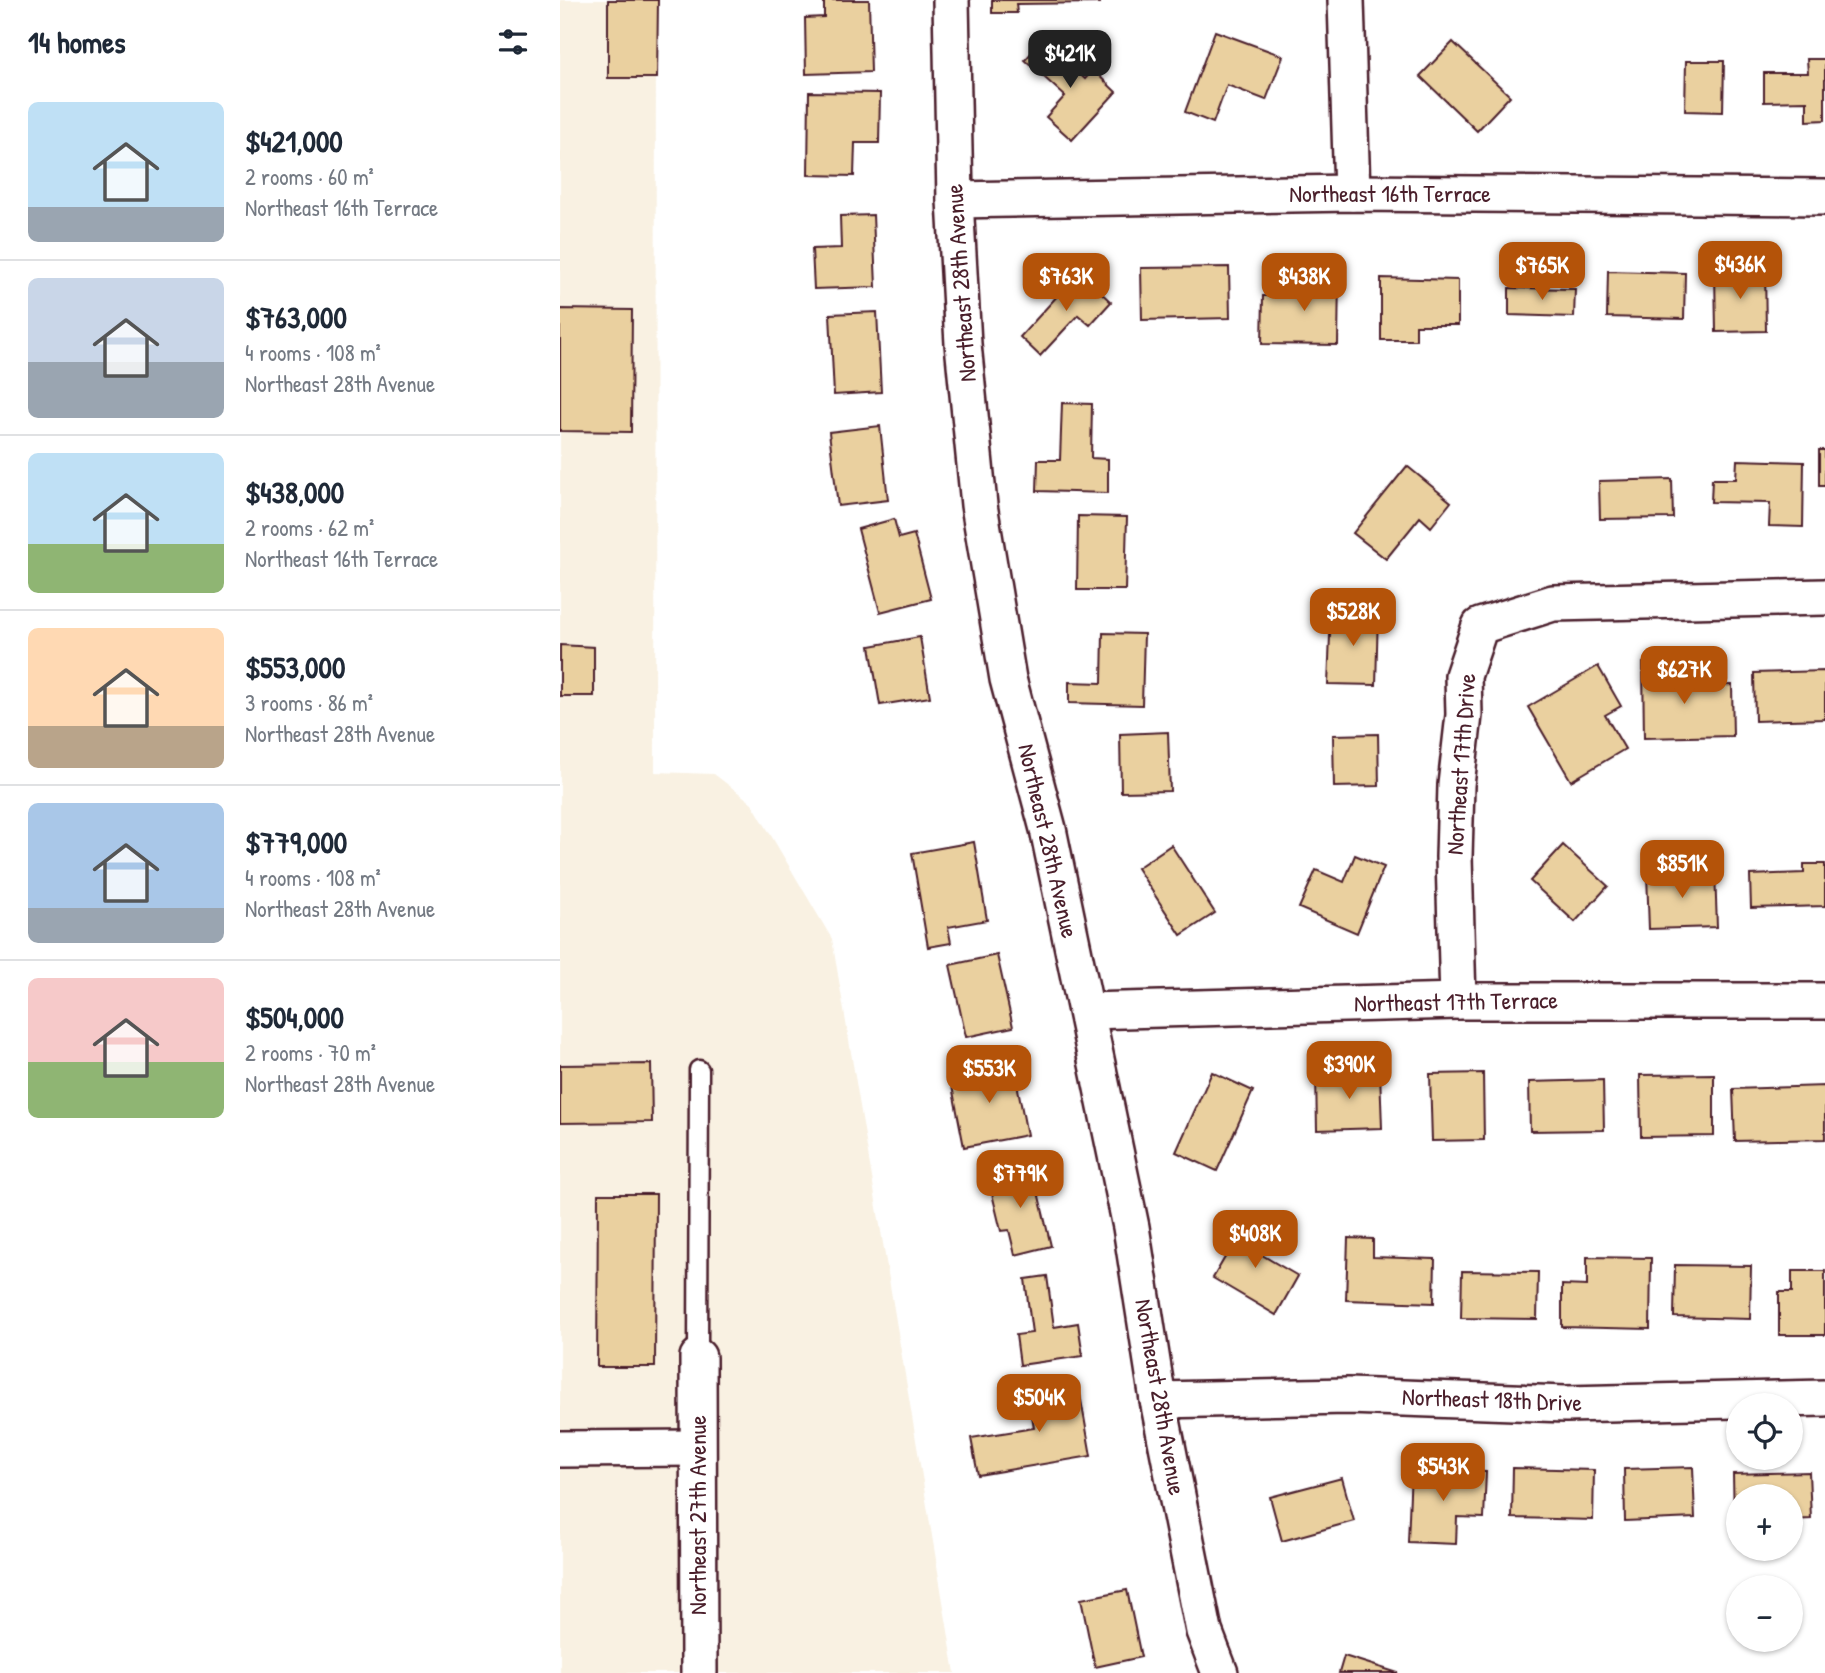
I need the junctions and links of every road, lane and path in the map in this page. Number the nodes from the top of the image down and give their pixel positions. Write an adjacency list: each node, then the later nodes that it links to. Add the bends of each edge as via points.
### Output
1 (951, 0): 5 (street, Northeast 28th Avenue)
2 (1346, 0): 3 (street)
3 (1352, 193): 4 (street, Northeast 16th Terrace); 5 (street, Northeast 16th Terrace)
4 (1825, 197)
5 (955, 200): 9 (street, Northeast 28th Avenue, via 979,505 1008,679 1048,829)
6 (1825, 597): 7 (street, Northeast 17th Drive, via 1553,603 1480,626 1463,676 1456,785)
7 (1458, 1000): 8 (street, Northeast 17th Terrace); 9 (street, Northeast 17th Terrace)
8 (1825, 1001)
9 (1087, 1011): 13 (street, Northeast 28th Avenue, via 1131,1227)
10 (699, 1070): 11 (lane)
11 (698, 1357): 14 (street, Northeast 27th Avenue)
12 (1825, 1398): 13 (street, Northeast 18th Drive, via 1566,1404 1348,1396)
13 (1158, 1400): 17 (street, Northeast 28th Avenue, via 1204,1631)
14 (697, 1448): 15 (street); 16 (street, Northeast 27th Avenue)
15 (560, 1449)
16 (699, 1673)
17 (1220, 1673)

